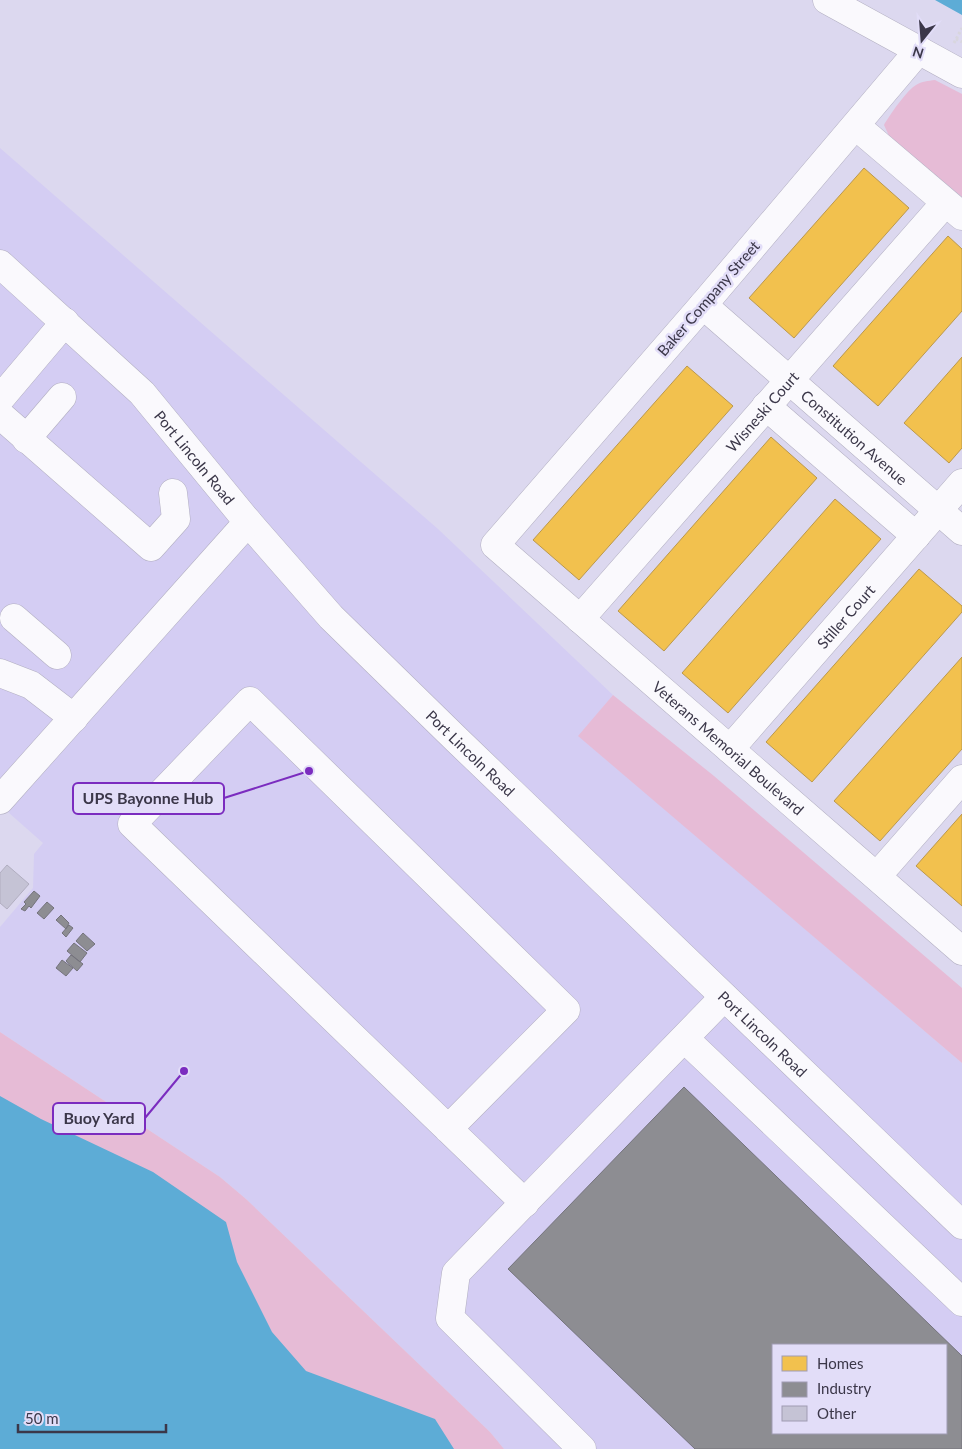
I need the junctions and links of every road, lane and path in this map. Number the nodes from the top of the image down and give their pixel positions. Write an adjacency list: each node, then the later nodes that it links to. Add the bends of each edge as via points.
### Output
1 (827, 0): 4 (street)
2 (962, 28): 3 (path, via 956,39)
3 (962, 42)
4 (919, 50): 5 (street); 6 (street, Baker Company Street)
5 (962, 74)
6 (856, 126): 7 (street); 9 (street, Baker Company Street)
7 (954, 209): 11 (street, Wisneski Court)
8 (0, 264): 10 (street, Port Lincoln Road)
9 (703, 305): 11 (street, Constitution Avenue); 23 (street, Baker Company Street)
10 (65, 322): 13 (street); 20 (street, Port Lincoln Road, via 142,393)
11 (789, 380): 14 (street, Wisneski Court); 19 (street, Constitution Avenue)
12 (62, 397): 16 (street)
13 (0, 399)
14 (766, 406): 22 (street); 25 (street, Wisneski Court)
15 (0, 415): 16 (street)
16 (26, 438): 18 (street, via 152,547 176,519)
17 (962, 483): 19 (street, Stiller Court)
18 (173, 493)
19 (938, 510): 21 (street, Constitution Avenue); 22 (street, Stiller Court)
20 (248, 522): 28 (street); 34 (street, Port Lincoln Road, via 331,617)
21 (962, 531)
22 (916, 536): 29 (street, Stiller Court)
23 (495, 545): 25 (street, Veterans Memorial Boulevard)
24 (14, 618): 26 (street)
25 (580, 619): 29 (street, Veterans Memorial Boulevard)
26 (57, 654)
27 (0, 673): 28 (street, via 32,685)
28 (74, 718): 31 (street)
29 (730, 749): 32 (street, Veterans Memorial Boulevard)
30 (962, 779): 32 (street)
31 (5, 784)
32 (877, 876): 33 (street, Veterans Memorial Boulevard)
33 (962, 951)
34 (724, 997): 35 (street); 38 (street, Port Lincoln Road)
35 (685, 1039): 37 (street); 39 (street)
36 (448, 1129): 36 (street, via 132,824 250,701 566,1010); 37 (street)
37 (525, 1203): 40 (street, via 456,1273 450,1318)
38 (962, 1225)
39 (962, 1302)
40 (582, 1449)

